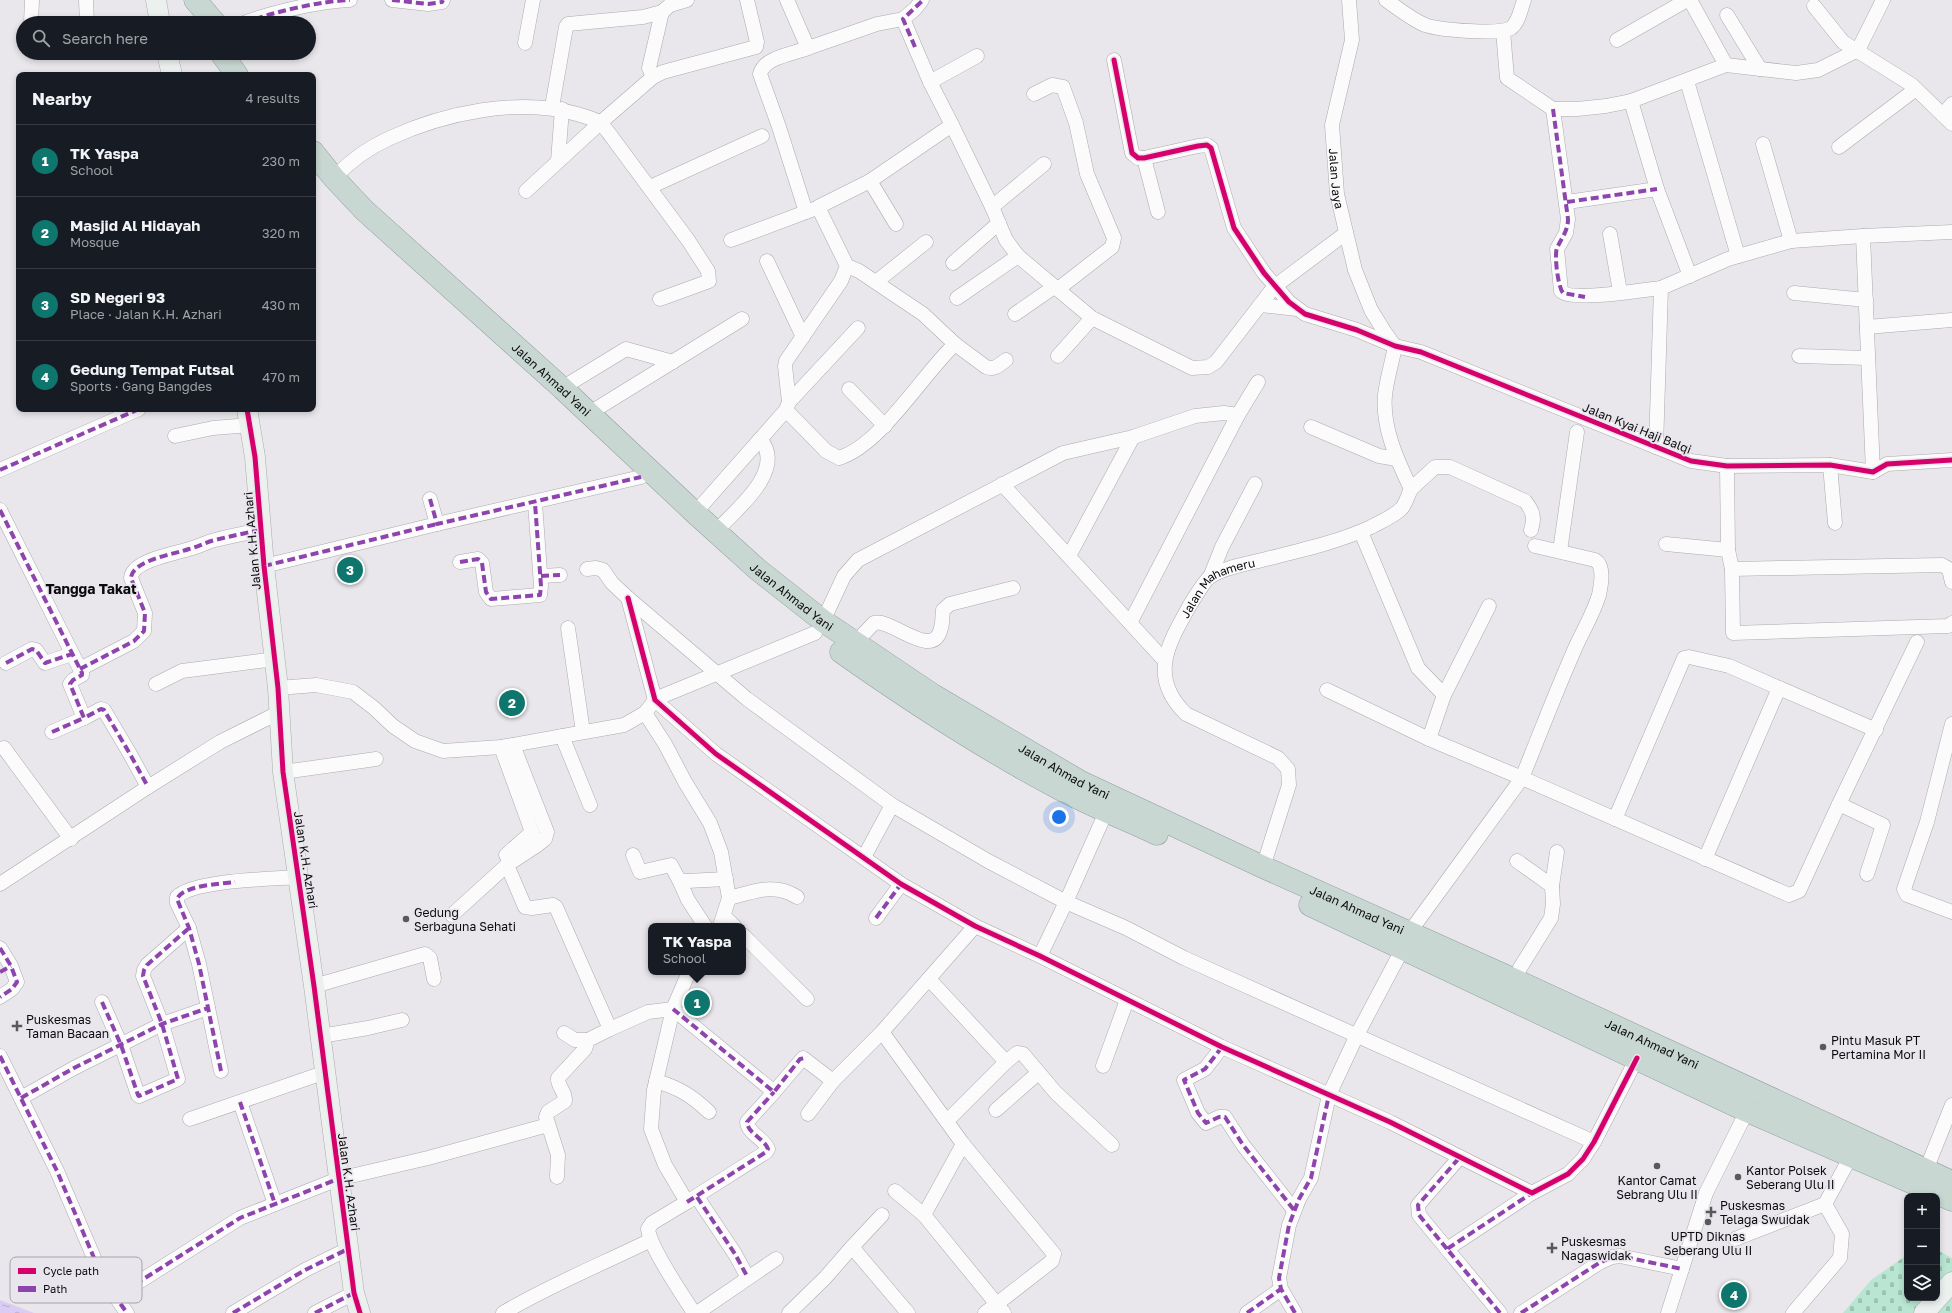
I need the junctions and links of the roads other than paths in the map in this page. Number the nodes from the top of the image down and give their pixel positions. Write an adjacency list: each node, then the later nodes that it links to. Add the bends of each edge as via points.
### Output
1 (32, 0): 23 (street)
2 (86, 0): 24 (street)
3 (156, 0): 25 (street)
4 (184, 0): 26 (highway)
5 (196, 0): 27 (highway)
6 (350, 0): 28 (street, via 338,0)
7 (392, 0): 8 (street, via 428,4)
8 (443, 0)
9 (533, 0): 32 (street)
10 (687, 0): 21 (street, via 670,5)
11 (747, 0): 45 (street, via 757,42 754,48 663,72)
12 (787, 0): 33 (street)
13 (922, 0): 29 (street, via 915,10)
14 (1349, 0): 75 (street, Jalan Jaya, via 1352,40 1332,125 1337,194)
15 (1386, 0): 30 (street, via 1415,20 1440,29)
16 (1524, 0): 30 (street, via 1516,23)
17 (1687, 0): 31 (street)
18 (1690, 0): 40 (street)
19 (1881, 1): 34 (street)
20 (1814, 6): 34 (street, via 1836,35)
21 (662, 12): 45 (street, via 649,68); 51 (street, via 643,17 568,24)
22 (1727, 15): 41 (street)
23 (31, 16)
24 (87, 16)
25 (159, 16)
26 (194, 16)
27 (209, 16)
28 (268, 16)
29 (903, 18): 33 (street, via 877,24); 47 (street)
30 (1503, 31): 52 (street, via 1507,78)
31 (1617, 40)
32 (525, 43)
33 (808, 48): 70 (street, via 767,63 760,74)
34 (1858, 50): 41 (street, via 1818,70 1796,73); 48 (street)
35 (977, 56): 47 (street)
36 (169, 60): 42 (street)
37 (226, 60): 43 (highway)
38 (243, 60): 44 (highway)
39 (1114, 60): 59 (street, via 1132,153 1138,158)
40 (1726, 65): 41 (street); 46 (street)
41 (1760, 69)
42 (171, 72)
43 (235, 72)
44 (251, 72)
45 (653, 77): 54 (street)
46 (1687, 81): 50 (street); 82 (street)
47 (930, 82): 55 (street)
48 (1916, 89): 53 (street); 58 (street)
49 (1034, 94): 89 (street, via 1052,85 1063,87 1076,123 1087,174 1114,238 1112,247)
50 (1631, 101): 52 (street, via 1606,106); 66 (street)
51 (557, 108): 54 (street); 61 (street); 63 (street, via 508,106 444,118 390,138)
52 (1553, 109): 68 (street)
53 (1949, 114)
54 (600, 123): 61 (street); 65 (street)
55 (952, 125): 64 (street); 69 (street)
56 (762, 136): 65 (street)
57 (1763, 144): 79 (street)
58 (1839, 147)
59 (1144, 158): 71 (street); 88 (street, via 1198,146 1207,145 1211,148 1234,228)
60 (316, 159): 63 (highway, Jalan Ahmad Yani)
61 (558, 161): 67 (street)
62 (1044, 164): 69 (street)
63 (323, 175): 113 (highway, Jalan Ahmad Yani); 133 (highway, Jalan Ahmad Yani, via 358,220)
64 (870, 181): 70 (street); 73 (street)
65 (650, 187): 94 (street, via 710,276 709,281)
66 (1657, 189): 68 (street); 86 (street)
67 (526, 191)
68 (1567, 202): 91 (street, via 1568,226 1556,254 1561,291 1567,295 1585,296)
69 (992, 207): 72 (street)
70 (812, 210): 78 (street); 85 (street)
71 (1158, 212)
72 (999, 223): 81 (street, via 1006,240); 84 (street)
73 (896, 224)
74 (1952, 232): 77 (street)
75 (1346, 233): 88 (street); 106 (street, Jalan Jaya, via 1355,270 1371,310)
76 (1610, 234): 91 (street)
77 (1863, 236): 79 (street); 95 (street)
78 (731, 240)
79 (1790, 241): 82 (street)
80 (926, 242): 87 (street)
81 (1018, 256): 89 (street); 93 (street)
82 (1738, 256): 86 (street)
83 (767, 261): 104 (street)
84 (953, 263)
85 (846, 266): 87 (street); 104 (street, via 841,281)
86 (1690, 276): 90 (street)
87 (876, 282): 105 (street, via 923,314)
88 (1274, 287): 96 (street); 97 (street)
89 (1056, 288): 98 (street); 99 (street)
90 (1661, 288): 91 (street); 126 (street)
91 (1620, 292)
92 (1794, 293): 95 (street)
93 (957, 298)
94 (660, 299)
95 (1866, 300): 102 (street)
96 (1260, 305): 97 (street); 99 (street, via 1216,362 1208,367 1192,368)
97 (1297, 309): 106 (street, Jalan Kyai Haji Balqi)
98 (1014, 314)
99 (1092, 318): 107 (street)
100 (742, 319): 111 (street)
101 (1952, 320): 102 (street)
102 (1867, 327): 109 (street)
103 (858, 328): 115 (street)
104 (803, 337): 115 (street, via 786,361)
105 (955, 344): 110 (street, via 991,369); 120 (street)
106 (1396, 346): 126 (street, Jalan Kyai Haji Balqi, via 1421,352); 127 (street, via 1385,396 1386,419)
107 (1058, 356)
108 (1799, 356): 109 (street)
109 (1868, 358): 132 (street)
110 (1006, 360)
111 (673, 362): 113 (street, via 626,349); 117 (street)
112 (1258, 382): 118 (street)
113 (562, 388): 117 (highway, Jalan Ahmad Yani)
114 (849, 389): 120 (street)
115 (787, 406): 120 (street, via 826,451 839,458 851,454); 125 (street)
116 (132, 412): 131 (street)
117 (588, 414): 140 (highway, Jalan Ahmad Yani)
118 (1238, 415): 124 (street, via 1224,413 1195,416); 163 (street)
119 (249, 417): 123 (street); 143 (street, Jalan K.H. Azhari)
120 (885, 426)
121 (1311, 427): 127 (street, via 1379,456)
122 (1577, 432): 150 (street)
123 (175, 436)
124 (1133, 437): 134 (street, via 1063,453); 151 (street)
125 (760, 439): 140 (street); 145 (street, via 768,453 766,472 759,485)
126 (1656, 447): 130 (street, Jalan Kyai Haji Balqi, via 1692,461)
127 (1397, 460): 136 (street)
128 (1952, 460): 132 (street, via 1887,464)
129 (1830, 465): 130 (street, Jalan Kyai Haji Balqi); 132 (street, Jalan Kyai Haji Balqi); 141 (street)
130 (1727, 466): 149 (street)
131 (0, 470)
132 (1873, 472)
133 (641, 477): 138 (street); 165 (highway, Jalan Ahmad Yani, via 740,570)
134 (1002, 484): 151 (street); 165 (street, via 858,560 844,576)
135 (1255, 484): 158 (street, via 1222,547)
136 (1411, 489): 144 (street, via 1435,468 1450,467 1525,501 1532,509 1534,522); 146 (street, Jalan Mahameru, via 1403,507 1392,517)
137 (430, 499): 142 (street)
138 (535, 503): 142 (street); 157 (street)
139 (0, 510): 169 (street)
140 (695, 513): 145 (highway, Jalan Ahmad Yani)
141 (1835, 523)
142 (437, 524): 153 (street)
143 (261, 530): 153 (street, Jalan K.H. Azhari); 173 (street, via 214,540 188,550 161,556 134,569 131,578 145,613 144,631 134,641)
144 (1531, 530)
145 (716, 532): 165 (highway, Jalan Ahmad Yani, via 758,568)
146 (1361, 532): 158 (street, Jalan Mahameru, via 1314,547 1230,568); 179 (street, via 1418,668)
147 (1666, 544): 149 (street)
148 (1535, 546): 150 (street)
149 (1728, 550): 155 (street)
150 (1560, 551): 194 (street, via 1598,562 1601,573 1599,594)
151 (1069, 556): 163 (street)
152 (460, 562): 157 (street, via 482,562 486,592 491,599 540,595)
153 (264, 566): 170 (street, Jalan K.H. Azhari)
154 (587, 569): 161 (street, via 603,570)
155 (1732, 569): 159 (street, via 1942,565 1950,569); 164 (street, via 1733,633)
156 (560, 575): 157 (street)
157 (541, 576)
158 (1210, 577): 171 (street, Jalan Mahameru, via 1172,637)
159 (1952, 582)
160 (1013, 588): 168 (street, via 946,606 941,629 933,640 915,639 878,622)
161 (628, 598): 174 (street); 180 (street)
162 (1489, 606): 179 (street)
163 (1130, 623): 171 (street)
164 (1952, 624)
165 (819, 627): 168 (highway, Jalan Ahmad Yani); 174 (street); 199 (highway, Jalan Ahmad Yani, via 883,682 958,731 1017,766)
166 (568, 628): 187 (street)
167 (1917, 642): 185 (street)
168 (855, 643): 210 (highway, Jalan Ahmad Yani, via 932,695 1066,775)
169 (72, 654): 172 (street, via 45,663 36,650 32,649); 173 (street)
170 (275, 659): 175 (street, via 182,671); 176 (street, Jalan K.H. Azhari)
171 (1165, 660): 210 (street, Jalan Mahameru, via 1166,686 1177,705 1186,714 1278,758 1288,769 1289,785)
172 (6, 663)
173 (80, 669): 183 (street, via 82,675 70,684)
174 (715, 673): 180 (street); 196 (street)
175 (156, 684)
176 (278, 688): 181 (street, Jalan K.H. Azhari); 190 (street, via 316,685 353,692 393,726 416,741 444,751)
177 (1780, 688): 185 (street); 200 (street, via 1729,666 1684,658); 207 (street)
178 (1327, 690): 189 (street)
179 (1444, 695): 189 (street)
180 (655, 700): 182 (street); 206 (street, via 716,754)
181 (278, 713): 193 (street, Jalan K.H. Azhari); 195 (street, via 220,742)
182 (645, 714): 187 (street, via 624,725); 213 (street, via 710,823 721,852)
183 (84, 718): 186 (street); 195 (street, via 101,709 104,710)
184 (1952, 724): 221 (street, via 1927,822 1904,889 1907,895)
185 (1876, 730): 197 (street)
186 (52, 732)
187 (583, 732): 188 (street)
188 (562, 736): 190 (street); 198 (street)
189 (1428, 739): 194 (street)
190 (507, 746): 201 (street); 203 (street, via 547,832 545,839)
191 (4, 748): 202 (street)
192 (376, 759): 193 (street)
193 (283, 772): 212 (street, Jalan K.H. Azhari)
194 (1522, 778): 200 (street); 229 (street)
195 (148, 787): 202 (street)
196 (892, 804): 206 (street); 220 (street, via 988,861)
197 (1839, 804): 207 (street, via 1799,891 1789,895); 211 (street, via 1883,825)
198 (590, 805)
199 (1106, 812): 220 (street); 229 (highway, Jalan Ahmad Yani)
200 (1615, 819): 207 (street)
201 (532, 832): 203 (street); 208 (street)
202 (71, 838): 215 (street)
203 (536, 846): 208 (street)
204 (1558, 852): 217 (street)
205 (633, 855): 214 (street, via 640,872 671,865)
206 (864, 857): 216 (street)
207 (1705, 859)
208 (506, 860): 222 (street); 246 (street, via 525,907 556,907)
209 (1516, 861): 217 (street)
210 (1263, 867): 229 (highway, Jalan Ahmad Yani)
211 (1867, 874)
212 (298, 877): 227 (street, via 197,887 184,892 177,899); 237 (street, Jalan K.H. Azhari)
213 (726, 879): 214 (street, via 687,882); 218 (street)
214 (679, 880): 225 (street)
215 (0, 884)
216 (901, 884): 223 (street); 226 (street)
217 (1552, 886): 236 (street, via 1551,918)
218 (729, 898): 219 (street, via 775,888 785,890); 224 (street)
219 (797, 898)
220 (1066, 902): 231 (street); 249 (street)
221 (1952, 912)
222 (452, 915)
223 (876, 918)
224 (722, 921)
225 (703, 923)
226 (975, 926): 231 (street); 235 (street)
227 (189, 928): 242 (street); 245 (street, via 144,970)
228 (746, 938): 239 (street)
229 (1406, 940): 236 (highway, Jalan Ahmad Yani); 249 (street); 255 (highway, Jalan Ahmad Yani)
230 (0, 948): 232 (street)
231 (1040, 956): 240 (street)
232 (6, 969): 238 (street, via 17,982)
233 (688, 975): 243 (street)
234 (434, 979): 237 (street, via 430,958 426,954)
235 (929, 979): 247 (street); 256 (street)
236 (1515, 980): 280 (highway, Jalan Ahmad Yani)
237 (314, 986): 250 (street, Jalan K.H. Azhari)
238 (0, 997)
239 (807, 999)
240 (1127, 1000): 253 (street); 257 (street)
241 (102, 1002): 252 (street)
242 (208, 1008): 245 (street); 258 (street)
243 (673, 1008): 246 (street, via 648,1012); 261 (street); 263 (street)
244 (402, 1020): 250 (street)
245 (162, 1024): 252 (street); 252 (street, via 178,1079 139,1096)
246 (610, 1029): 251 (street)
247 (882, 1032): 262 (street); 273 (street)
248 (564, 1033): 251 (street, via 575,1040)
249 (1356, 1035): 264 (street); 275 (street)
250 (321, 1036): 259 (street, Jalan K.H. Azhari)
251 (588, 1040): 274 (street, via 585,1049 558,1078 565,1099 546,1114)
252 (121, 1045): 265 (street)
253 (1222, 1047): 264 (street); 290 (street, via 1205,1069 1184,1080 1198,1113 1206,1123 1225,1117 1243,1145)
254 (0, 1056): 265 (street)
255 (1637, 1058): 269 (highway, Jalan Ahmad Yani); 275 (street)
256 (1006, 1062): 260 (street, via 1020,1053); 273 (street)
257 (1103, 1066)
258 (221, 1071)
259 (326, 1072): 266 (street); 282 (street, Jalan K.H. Azhari)
260 (1038, 1073): 268 (street); 277 (street)
261 (656, 1081): 270 (street, via 677,1087); 286 (street, via 651,1129 665,1165)
262 (833, 1081): 263 (street, via 803,1058); 271 (street)
263 (774, 1092): 286 (street, via 747,1122 749,1128 766,1145 766,1152)
264 (1329, 1095): 279 (street); 290 (street, via 1311,1178)
265 (21, 1098): 298 (street, via 57,1171)
266 (240, 1102): 272 (street); 288 (street)
267 (1952, 1105): 280 (street)
268 (996, 1110)
269 (1747, 1111): 278 (highway, Jalan Ahmad Yani); 300 (street, via 1706,1193)
270 (709, 1112)
271 (808, 1114)
272 (190, 1119)
273 (947, 1121): 276 (street)
274 (548, 1125): 281 (street, via 558,1155); 282 (street, via 428,1158)
275 (1594, 1142): 285 (street, via 1584,1158 1568,1174)
276 (963, 1144): 291 (street); 307 (street, via 1054,1254 1052,1261)
277 (1112, 1145)
278 (1852, 1156): 287 (highway, Jalan Ahmad Yani); 289 (street)
279 (1460, 1157): 285 (street); 297 (street, via 1417,1209 1418,1215)
280 (1926, 1170): 283 (highway, Jalan Ahmad Yani)
281 (557, 1177)
282 (338, 1179): 288 (street); 296 (street, Jalan K.H. Azhari)
283 (1952, 1182)
284 (895, 1191): 291 (street)
285 (1532, 1193): 297 (street)
286 (692, 1200): 294 (street, via 649,1226); 301 (street, via 735,1254)
287 (1952, 1200)
288 (275, 1204): 302 (street, via 240,1218)
289 (1825, 1204): 293 (street); 322 (street, via 1842,1234 1840,1258)
290 (1294, 1210): 304 (street, via 1279,1278)
291 (924, 1214): 307 (street)
292 (882, 1215): 295 (street)
293 (1735, 1239)
294 (651, 1240): 312 (street, via 536,1293); 313 (street)
295 (852, 1247): 314 (street); 315 (street)
296 (348, 1249): 305 (street, Jalan K.H. Azhari); 309 (street, via 305,1270)
297 (1446, 1249): 319 (street)
298 (94, 1257)
299 (776, 1259): 301 (street)
300 (1682, 1269): 320 (street, via 1620,1256 1612,1257); 321 (street)
301 (748, 1278): 313 (street)
302 (142, 1280)
303 (1952, 1282): 323 (street)
304 (1281, 1289): 317 (street); 318 (street)
305 (354, 1293): 310 (street); 311 (street, Jalan K.H. Azhari)
306 (119, 1303): 308 (street)
307 (1000, 1308): 316 (street)
308 (125, 1312)
309 (232, 1313)
310 (315, 1313)
311 (360, 1313)
312 (502, 1313)
313 (695, 1313)
314 (789, 1313)
315 (908, 1313)
316 (985, 1313)
317 (1247, 1313)
318 (1295, 1313)
319 (1500, 1313)
320 (1521, 1313)
321 (1668, 1313)
322 (1793, 1313)
323 (1924, 1313)

